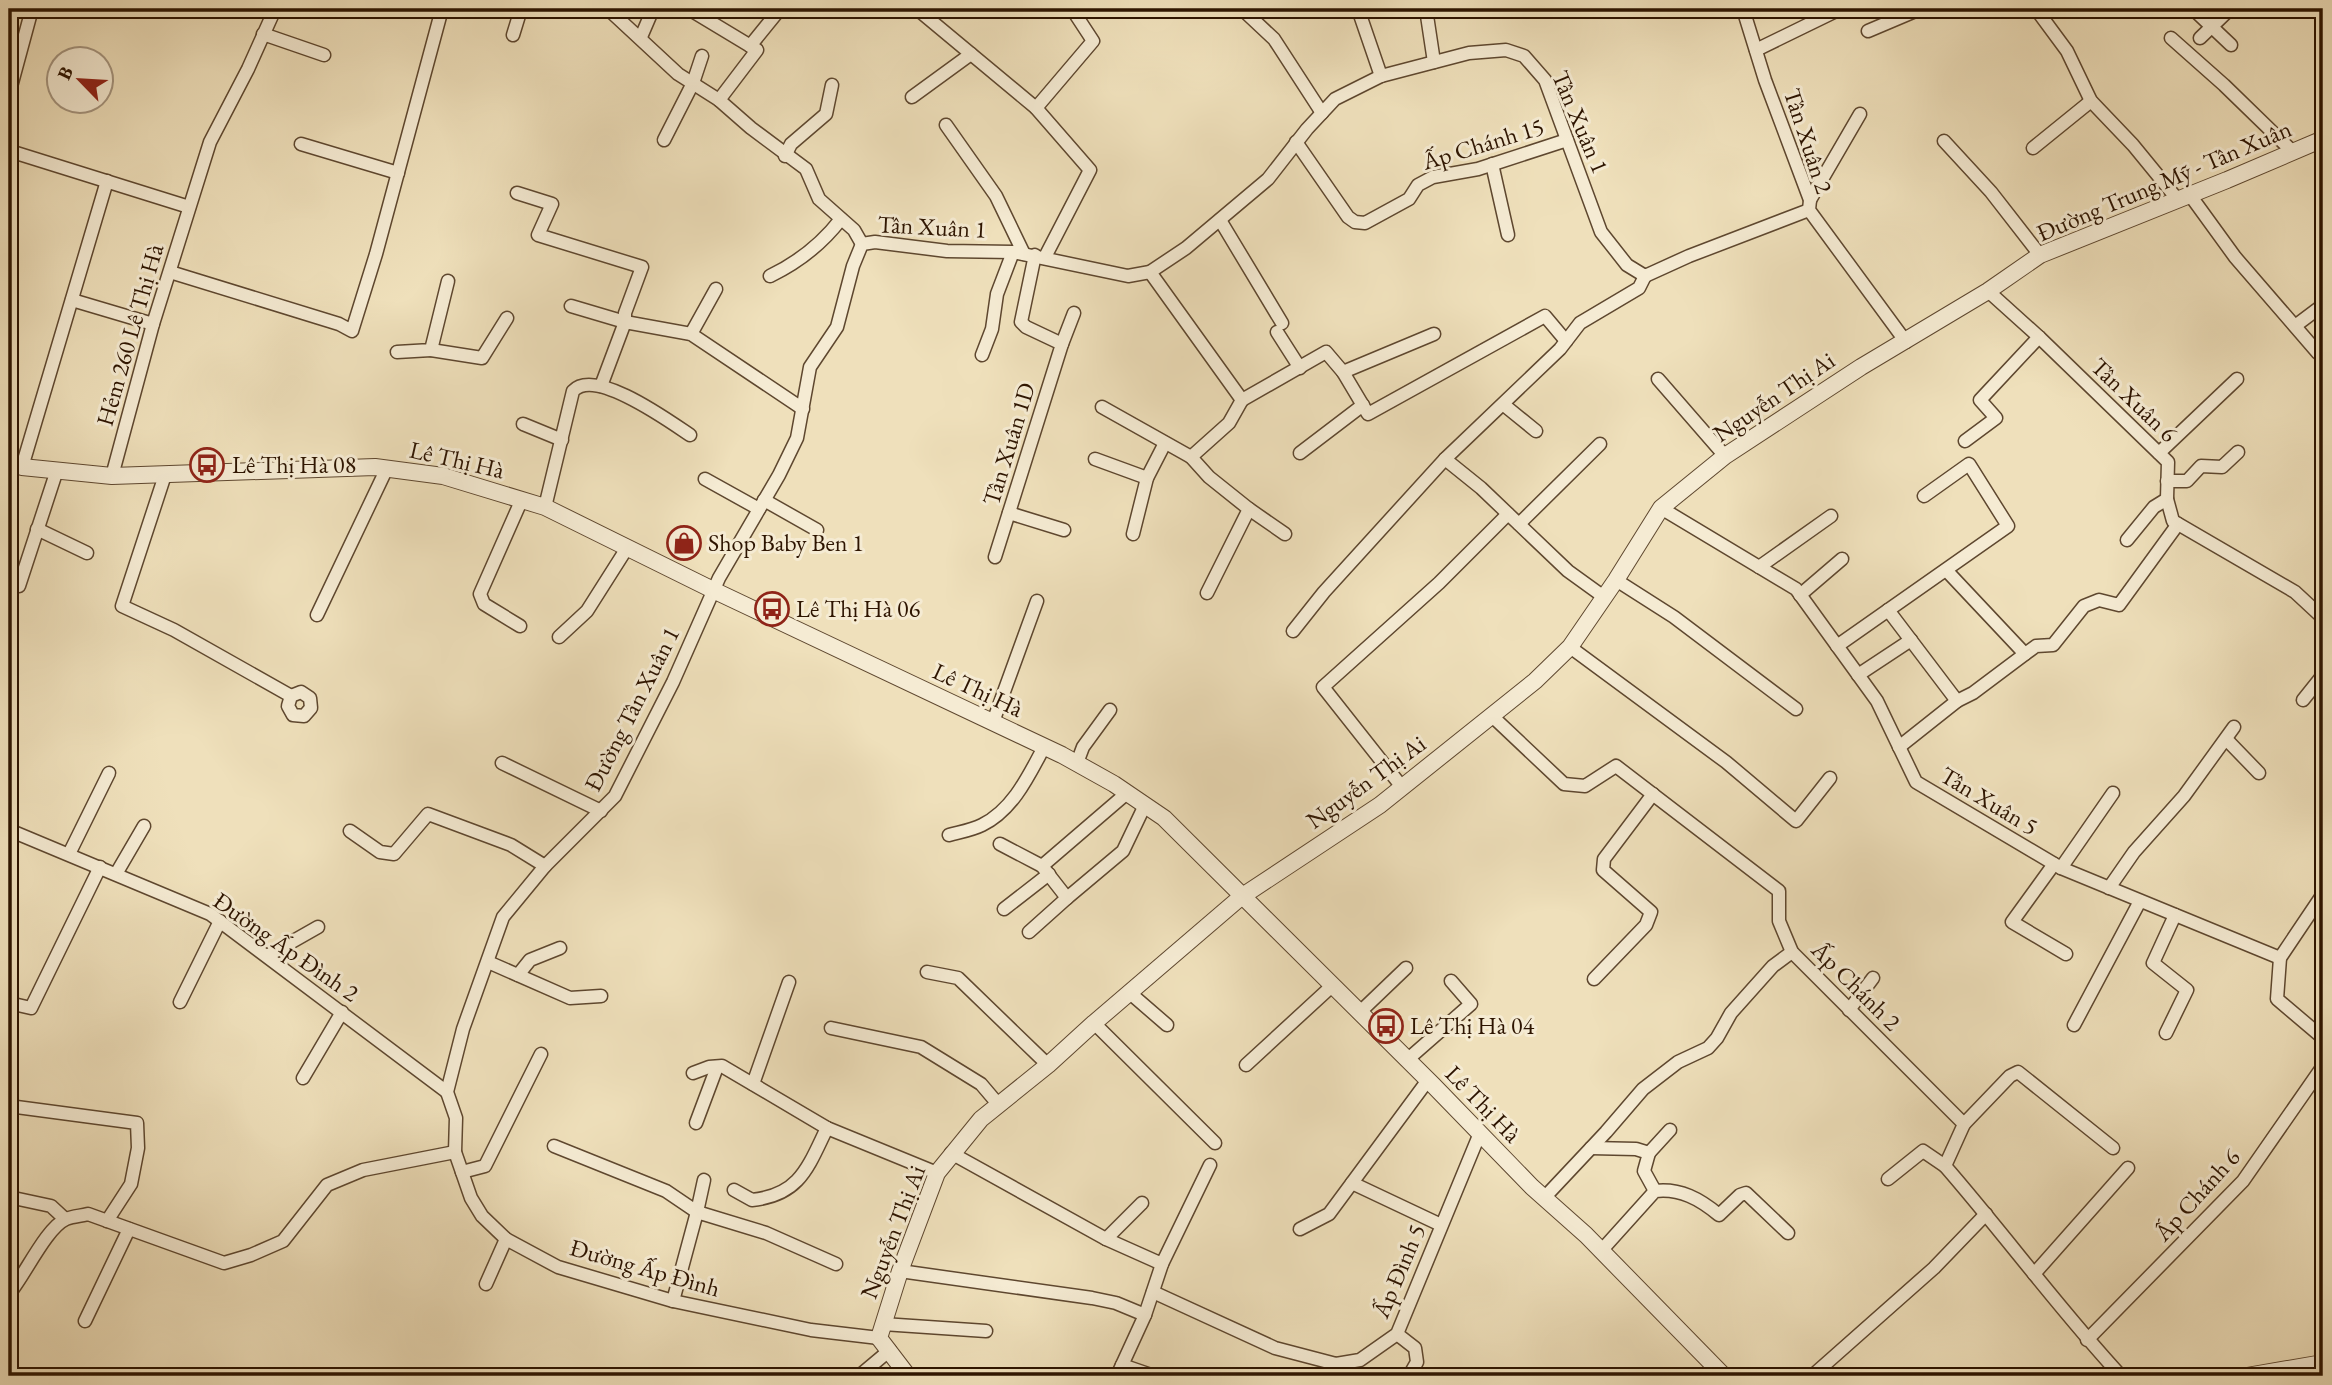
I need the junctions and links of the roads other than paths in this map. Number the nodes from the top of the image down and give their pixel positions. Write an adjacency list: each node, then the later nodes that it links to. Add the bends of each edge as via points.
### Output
1 (32, 9): 37 (street)
2 (275, 9): 22 (street, Hẻm 260 Lê Thị Hà)
3 (442, 9): 56 (street)
4 (521, 9): 23 (street)
5 (608, 9): 24 (street)
6 (653, 9): 24 (street)
7 (689, 9): 28 (street)
8 (780, 9): 28 (street)
9 (918, 9): 30 (street)
10 (1072, 9): 41 (street, via 1093,41)
11 (1242, 9): 42 (street, via 1274,39)
12 (1358, 9): 34 (street)
13 (1426, 9): 33 (street)
14 (1743, 9): 29 (street, Tân Xuân 2)
15 (1840, 9): 29 (street)
16 (1920, 9): 21 (street)
17 (2036, 9): 40 (street, via 2067,51)
18 (2193, 9): 20 (street)
19 (2230, 9): 20 (street)
20 (2212, 26): 26 (street); 27 (street)
21 (1868, 31)
22 (264, 34): 31 (street); 61 (street, Hẻm 260 Lê Thị Hà, via 210,142)
23 (513, 35)
24 (641, 37): 35 (street, via 678,74)
25 (2171, 38): 53 (street)
26 (2200, 38)
27 (2231, 45)
28 (750, 46): 39 (street, via 757,50)
29 (1756, 50): 60 (street, Tân Xuân 2)
30 (971, 54): 38 (street); 41 (street)
31 (324, 55)
32 (702, 56): 35 (street)
33 (1434, 62): 34 (street, Tân Xuân 1); 47 (street, Tân Xuân 1, via 1506,50 1524,56 1545,80)
34 (1381, 76): 42 (street, Tân Xuân 1, via 1335,99)
35 (694, 83): 39 (street); 46 (street)
36 (832, 85): 54 (street, via 826,114 791,144)
37 (9, 94)
38 (912, 97)
39 (719, 100): 54 (street)
40 (2091, 101): 52 (street); 59 (street)
41 (1036, 108): 66 (street, via 1090,170)
42 (1322, 113): 49 (street, Tân Xuân 1)
43 (1860, 114): 60 (street)
44 (946, 125): 66 (street, via 996,196)
45 (2323, 139): 53 (street, Đường Trung Mỹ - Tân Xuân)
46 (664, 140)
47 (1567, 140): 55 (street, Ấp Chánh 15); 71 (street, Tân Xuân 1, via 1601,232 1627,265)
48 (1944, 141): 67 (street)
49 (1296, 142): 55 (street, Ấp Chánh 15, via 1355,222 1365,223 1409,199 1418,185 1433,177); 63 (street, Tân Xuân 1, via 1268,179)
50 (301, 144): 56 (street)
51 (9, 149): 57 (street)
52 (2033, 149)
53 (2293, 152): 59 (street, Đường Trung Mỹ - Tân Xuân)
54 (785, 156): 62 (street, via 806,169 819,199)
55 (1492, 164): 64 (street)
56 (398, 173): 68 (street, via 352,331)
57 (107, 181): 61 (street); 75 (street)
58 (517, 193): 80 (street, via 552,205 538,235 642,267)
59 (2184, 198): 67 (street, Đường Trung Mỹ - Tân Xuân); 82 (street)
60 (1809, 205): 71 (street); 87 (street, Tân Xuân 2)
61 (189, 207): 68 (street, Hẻm 260 Lê Thị Hà)
62 (841, 219): 65 (street); 70 (street, via 825,240)
63 (1220, 220): 69 (street, Tân Xuân 1); 93 (street)
64 (1508, 235)
65 (862, 244): 66 (street, Tân Xuân 1); 102 (street, Tân Xuân 1, via 837,327 810,367)
66 (1029, 254): 69 (street, Tân Xuân 1, via 1128,276); 88 (street, via 1021,322); 92 (street, via 998,294)
67 (2040, 255): 74 (street, Đường Trung Mỹ - Tân Xuân)
68 (170, 272): 81 (street, Hẻm 260 Lê Thị Hà)
69 (1150, 272): 98 (street)
70 (770, 276)
71 (1645, 276): 86 (street, via 1639,288 1580,323)
72 (448, 281): 90 (street)
73 (716, 289): 83 (street)
74 (1988, 291): 85 (street, Tân Xuân 6); 87 (street, Nguyễn Thị Ai)
75 (72, 300): 81 (street); 117 (street)
76 (2323, 305): 82 (street)
77 (570, 306): 80 (street)
78 (1074, 313): 88 (street, Tân Xuân 1D)
79 (508, 318): 90 (street, via 482,358)
80 (625, 322): 83 (street); 97 (street)
81 (153, 324): 121 (street, Hẻm 260 Lê Thị Hà)
82 (2295, 326): 89 (street, via 2318,353)
83 (691, 334): 102 (street)
84 (1434, 334): 94 (street)
85 (2039, 337): 107 (street, via 1980,400 1996,418); 112 (street, Tân Xuân 6)
86 (1566, 341): 99 (street, via 1545,316 1368,414); 100 (street)
87 (1906, 342): 113 (street, Nguyễn Thị Ai)
88 (1062, 344): 132 (street, Tân Xuân 1D)
89 (2323, 349)
90 (430, 351): 91 (street)
91 (397, 352)
92 (982, 355)
93 (1300, 368): 94 (street, via 1326,352); 98 (street)
94 (1343, 372): 99 (street)
95 (1658, 379): 113 (street)
96 (2237, 379): 112 (street)
97 (601, 386): 105 (street, via 643,404); 106 (street, via 584,383 573,391)
98 (1242, 400): 114 (street, via 1228,423)
99 (1363, 405): 111 (street)
100 (1504, 405): 104 (street); 116 (street)
101 (1102, 407): 108 (street)
102 (803, 409): 128 (street, Tân Xuân 1, via 797,438)
103 (523, 424): 106 (street)
104 (1536, 431)
105 (690, 435)
106 (562, 440): 129 (street)
107 (1965, 441)
108 (1165, 443): 114 (street); 122 (street)
109 (1600, 444): 135 (street)
110 (2238, 452): 124 (street, via 2222,467 2201,466 2187,481)
111 (1300, 453)
112 (2159, 453): 124 (street, Tân Xuân 6, via 2168,462)
113 (1725, 456): 130 (street, Nguyễn Thị Ai)
114 (1191, 457): 131 (street)
115 (1095, 459): 122 (street)
116 (1445, 460): 133 (street); 160 (street)
117 (15, 463): 119 (street, Lê Thị Hà)
118 (387, 468): 120 (street, Lê Thị Hà); 126 (street, Lê Thị Hà, via 443,476); 157 (street)
119 (57, 470): 121 (street, Lê Thị Hà); 137 (street)
120 (165, 475): 121 (street, Lê Thị Hà); 168 (street, via 122,607 174,629)
121 (112, 476)
122 (1147, 478): 140 (street)
123 (705, 479): 128 (street)
124 (2167, 481): 127 (street, Tân Xuân 6)
125 (1924, 496): 148 (street, via 1969,464 2008,526)
126 (522, 499): 129 (street, Lê Thị Hà); 159 (street, via 480,594 484,604)
127 (2167, 499): 136 (street, Tân Xuân 6); 142 (street, via 2154,507)
128 (761, 504): 138 (street); 151 (street, Tân Xuân 1)
129 (545, 508): 143 (street, Lê Thị Hà)
130 (1661, 508): 147 (street, Tân Xuân 5); 149 (street, Nguyễn Thị Ai)
131 (1249, 509): 141 (street); 152 (street)
132 (1009, 513): 139 (street); 145 (street, Tân Xuân 1D)
133 (1507, 514): 135 (street); 184 (street, via 1439,583 1323,687)
134 (1830, 516): 147 (street)
135 (1519, 524): 154 (street, via 1568,571)
136 (2178, 524): 158 (street, via 2295,592); 165 (street, via 2119,605 2099,600 2084,606 2053,645 2036,646)
137 (37, 528): 144 (street); 150 (street)
138 (817, 530)
139 (1064, 530)
140 (1133, 534)
141 (1285, 534)
142 (2127, 540)
143 (627, 548): 151 (street, Lê Thị Hà); 161 (street, via 587,611)
144 (87, 553)
145 (995, 557)
146 (1842, 559): 153 (street)
147 (1759, 567): 153 (street, Tân Xuân 5)
148 (1945, 570): 156 (street); 165 (street)
149 (1616, 580): 154 (street, Nguyễn Thị Ai); 171 (street, via 1685,625)
150 (19, 586)
151 (713, 590): 174 (street, Lê Thị Hà); 189 (street, Đường Tân Xuân 1, via 642,746 615,796)
152 (1207, 593)
153 (1800, 595): 163 (street, Tân Xuân 5)
154 (1604, 597): 164 (street, Nguyễn Thị Ai)
155 (1037, 601): 174 (street)
156 (1888, 610): 162 (street); 163 (street)
157 (317, 615)
158 (2323, 618)
159 (520, 626)
160 (1293, 631)
161 (559, 637)
162 (1911, 640): 166 (street); 170 (street)
163 (1837, 646): 166 (street, Tân Xuân 5)
164 (1570, 647): 173 (street, Nguyễn Thị Ai); 183 (street, via 1726,762 1796,821)
165 (2025, 654): 170 (street)
166 (1858, 675): 178 (street, Tân Xuân 5, via 1877,701)
167 (2323, 675): 169 (street)
168 (291, 696)
169 (2303, 700)
170 (1957, 701): 178 (street)
171 (1796, 709)
172 (1110, 710): 180 (street)
173 (1492, 716): 184 (street, Nguyễn Thị Ai); 187 (street, Ấp Chánh 2, via 1564,784 1585,786 1616,766)
174 (993, 722): 177 (street, Lê Thị Hà)
175 (2234, 727): 176 (street)
176 (2227, 740): 182 (street); 201 (street)
177 (1044, 747): 180 (street, Lê Thị Hà); 193 (street, via 1005,808 983,825)
178 (1899, 747): 197 (street, Tân Xuân 5, via 1916,782)
179 (502, 763): 189 (street)
180 (1077, 763): 185 (street, Lê Thị Hà)
181 (109, 773): 195 (street)
182 (2259, 773)
183 (1830, 778)
184 (1402, 787): 203 (street, Nguyễn Thị Ai)
185 (1127, 793): 188 (street, Lê Thị Hà); 199 (street)
186 (2113, 793): 197 (street)
187 (1653, 794): 212 (street, Ấp Chánh 2, via 1779,891 1779,921); 221 (street, via 1604,859 1603,870 1651,912 1646,925)
188 (1145, 805): 203 (street, Lê Thị Hà, via 1164,818); 204 (street, via 1123,851)
189 (601, 811): 196 (street, Đường Tân Xuân 1)
190 (144, 826): 200 (street)
191 (9, 830): 195 (street, Đường Ấp Đình 2)
192 (350, 831): 196 (street, via 380,852 394,854 428,814 511,845)
193 (949, 835)
194 (1000, 844): 199 (street)
195 (69, 854): 198 (street, Đường Ấp Đình 2)
196 (545, 866): 216 (street, Đường Tân Xuân 1, via 503,917)
197 (2058, 866): 201 (street, Tân Xuân 5); 213 (street, via 2012,922)
198 (100, 867): 200 (street, Đường Ấp Đình 2); 228 (street, via 31,1008)
199 (1046, 870): 204 (street); 206 (street)
200 (116, 874): 208 (street, Đường Ấp Đình 2)
201 (2109, 888): 205 (street, Tân Xuân 5)
202 (2323, 894): 215 (street)
203 (1241, 897): 224 (street, Lê Thị Hà); 225 (street, Nguyễn Thị Ai)
204 (1067, 898): 210 (street)
205 (2140, 901): 207 (street, Tân Xuân 5); 234 (street)
206 (1004, 909)
207 (2175, 915): 215 (street, Tân Xuân 5); 236 (street, via 2153,963 2187,990)
208 (220, 921): 214 (street, Đường Ấp Đình 2); 227 (street)
209 (318, 927): 214 (street)
210 (1029, 932)
211 (560, 948): 219 (street, via 530,960)
212 (1792, 952): 229 (street, Ấp Chánh 2); 258 (street, via 1773,966 1731,1013 1707,1048 1678,1062 1643,1089)
213 (2066, 954)
214 (267, 956): 230 (street, Đường Ấp Đình 2)
215 (2280, 958): 237 (street, via 2277,999)
216 (488, 962): 219 (street); 248 (street, Đường Tân Xuân 1, via 463,1029)
217 (1406, 968): 231 (street)
218 (928, 972): 240 (street, via 958,978)
219 (518, 975): 226 (street, via 570,998)
220 (1873, 978): 229 (street)
221 (1594, 979)
222 (1451, 981): 239 (street, via 1471,1004)
223 (789, 982): 247 (street)
224 (1333, 985): 231 (street, Lê Thị Hà); 241 (street)
225 (1130, 993): 232 (street, Nguyễn Thị Ai); 233 (street)
226 (601, 996)
227 (180, 1002)
228 (9, 1003)
229 (1849, 1010): 252 (street, Ấp Chánh 2)
230 (342, 1012): 245 (street); 248 (street, Đường Ấp Đình 2)
231 (1359, 1013): 239 (street, Lê Thị Hà)
232 (1094, 1023): 240 (street, Nguyễn Thị Ai); 256 (street)
233 (1167, 1025)
234 (2074, 1025)
235 (831, 1028): 249 (street, via 921,1047 981,1084)
236 (2166, 1033)
237 (2323, 1038)
238 (541, 1054): 266 (street, via 485,1166)
239 (1408, 1060): 246 (street, Lê Thị Hà)
240 (1048, 1065): 249 (street, Nguyễn Thị Ai)
241 (1246, 1065)
242 (2323, 1066): 300 (street, Ấp Chánh 6, via 2243,1181)
243 (717, 1067): 244 (street); 247 (street); 251 (street)
244 (693, 1073)
245 (303, 1078)
246 (1428, 1080): 255 (street, Lê Thị Hà); 270 (street)
247 (753, 1084): 253 (street)
248 (447, 1092): 260 (street, Đường Tân Xuân 1, via 456,1118)
249 (998, 1104): 261 (street, Nguyễn Thị Ai)
250 (9, 1106): 279 (street, via 137,1123 131,1184)
251 (696, 1123)
252 (1965, 1124): 259 (street, via 2018,1072); 264 (street)
253 (827, 1128): 267 (street); 271 (street, via 808,1166 780,1194 752,1200)
254 (1670, 1130): 262 (street)
255 (1480, 1133): 274 (street, Lê Thị Hà); 280 (street, Ấp Đình 5)
256 (1215, 1143)
257 (554, 1146): 276 (street, via 666,1191)
258 (1591, 1148): 262 (street); 274 (street)
259 (2113, 1148)
260 (455, 1152): 266 (street, Đường Ấp Đình); 281 (street, via 363,1170 327,1185 283,1241 224,1263)
261 (951, 1153): 267 (street, Nguyễn Thị Ai); 285 (street)
262 (1649, 1153): 272 (street, via 1644,1171)
263 (1210, 1165): 288 (street)
264 (1945, 1166): 268 (street, via 1923,1151); 277 (street)
265 (2127, 1168): 290 (street)
266 (462, 1172): 284 (street, Đường Ấp Đình, via 482,1216)
267 (937, 1173): 289 (street, Nguyễn Thị Ai)
268 (1888, 1179)
269 (704, 1181): 276 (street)
270 (1352, 1183): 280 (street); 282 (street, via 1329,1213)
271 (734, 1190)
272 (1655, 1191): 283 (street, via 1672,1189 1700,1199 1719,1214 1746,1193); 286 (street)
273 (9, 1197): 278 (street, via 51,1206)
274 (1544, 1198): 286 (street, Lê Thị Hà)
275 (1142, 1203): 285 (street)
276 (697, 1212): 287 (street, via 766,1233); 294 (street)
277 (1986, 1214): 290 (street); 308 (street, via 1934,1268)
278 (65, 1219): 279 (street, via 88,1214); 293 (street, via 50,1233)
279 (107, 1221): 281 (street)
280 (1441, 1225): 298 (street, Ấp Đình 5)
281 (129, 1229): 296 (street)
282 (1300, 1229)
283 (1788, 1233)
284 (506, 1239): 291 (street); 294 (street, Đường Ấp Đình, via 558,1267)
285 (1107, 1239): 288 (street)
286 (1601, 1251): 307 (street, Lê Thị Hà)
287 (836, 1264)
288 (1162, 1264): 292 (street)
289 (900, 1271): 295 (street, via 1092,1298); 299 (street, Nguyễn Thị Ai)
290 (2034, 1274): 300 (street)
291 (486, 1284)
292 (1153, 1292): 295 (street); 298 (street, Ấp Đình 5, via 1275,1348 1336,1364 1360,1360)
293 (9, 1294)
294 (673, 1301): 299 (street, Đường Ấp Đình, via 811,1330)
295 (1145, 1315): 302 (street)
296 (85, 1321)
297 (986, 1331): 299 (street, Đường Ấp Đình)
298 (1396, 1334): 306 (street, via 1415,1348 1417,1362)
299 (884, 1338): 303 (street); 304 (street)
300 (2087, 1340): 309 (street)
301 (2323, 1363): 310 (street)
302 (1120, 1370): 305 (street)
303 (859, 1376)
304 (908, 1376)
305 (1154, 1376)
306 (1409, 1376)
307 (1724, 1376)
308 (1812, 1376)
309 (2121, 1376)
310 (2247, 1376)

